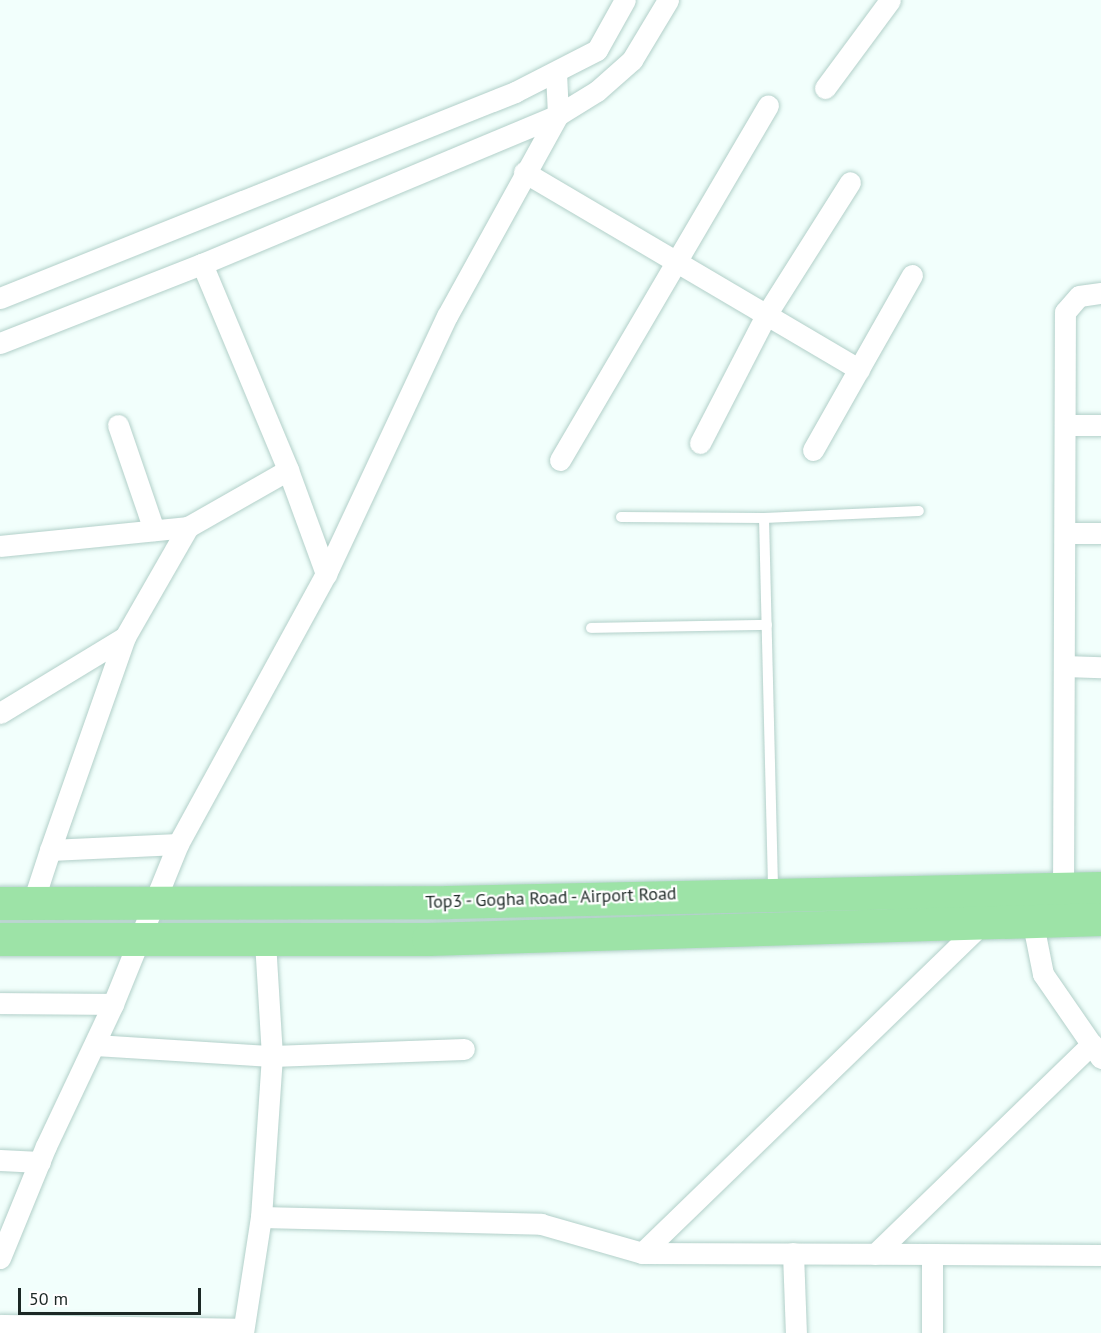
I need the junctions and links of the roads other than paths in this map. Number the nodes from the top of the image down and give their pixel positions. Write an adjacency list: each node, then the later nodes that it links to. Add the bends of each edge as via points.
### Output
1 (625, 0): 4 (street, via 600,46)
2 (668, 0): 7 (street, via 632,60 597,91)
3 (890, 0): 5 (street)
4 (556, 72): 7 (street); 14 (street)
5 (825, 88)
6 (768, 105): 10 (street)
7 (558, 115): 8 (street); 11 (street)
8 (524, 172): 10 (street); 33 (street, via 447,316)
9 (850, 182): 15 (street)
10 (676, 262): 15 (street); 23 (street)
11 (202, 264): 16 (street); 24 (street)
12 (912, 274): 17 (street)
13 (1101, 293): 19 (street, via 1079,296 1065,312)
14 (0, 298)
15 (766, 315): 17 (street); 21 (street)
16 (0, 343)
17 (859, 369): 22 (street)
18 (118, 425): 29 (street)
19 (1065, 425): 20 (street); 30 (street)
20 (1101, 426)
21 (700, 443)
22 (813, 450)
23 (560, 460)
24 (288, 470): 28 (street); 33 (street)
25 (919, 511): 27 (lane)
26 (621, 517): 27 (lane)
27 (765, 518): 34 (lane)
28 (188, 527): 29 (street); 36 (street)
29 (154, 530): 32 (street)
30 (1065, 533): 31 (street); 37 (street)
31 (1101, 533)
32 (0, 546)
33 (326, 574): 40 (street)
34 (767, 625): 35 (lane); 43 (lane)
35 (591, 628)
36 (125, 638): 39 (street); 41 (street)
37 (1064, 666): 38 (street); 47 (street)
38 (1101, 667)
39 (0, 713)
40 (178, 844): 41 (street); 45 (street)
41 (50, 850): 44 (street)
42 (1101, 888): 47 (main road, Top3 - Gogha Road - Airport Road)
43 (773, 893): 45 (main road, Top3 - Gogha Road - Airport Road, via 447,902); 47 (main road, Top3 - Gogha Road - Airport Road)
44 (33, 902): 45 (main road, Top3 - Gogha Road - Airport Road); 46 (main road, Top3 - Gogha Road - Airport Road)
45 (156, 902): 52 (street)
46 (0, 903)
47 (1053, 909): 48 (main road); 49 (main road); 57 (street, via 1043,974)
48 (1101, 919)
49 (983, 922): 51 (main road); 62 (street)
50 (0, 939): 52 (main road)
51 (265, 941): 52 (main road); 58 (street)
52 (137, 942): 54 (street)
53 (0, 1004): 54 (street)
54 (113, 1004): 55 (street)
55 (95, 1045): 58 (street); 60 (street)
56 (464, 1049): 58 (street)
57 (1096, 1051): 64 (street)
58 (272, 1056): 61 (street)
59 (0, 1160): 60 (street)
60 (40, 1162): 67 (street)
61 (261, 1217): 62 (street, via 541,1224); 69 (street)
62 (642, 1252): 63 (street)
63 (793, 1253): 64 (street); 70 (street)
64 (874, 1254): 65 (street)
65 (932, 1254): 66 (street); 71 (street)
66 (1101, 1255)
67 (0, 1258)
68 (5, 1328): 69 (street)
69 (243, 1331)
70 (796, 1333)
71 (933, 1333)

